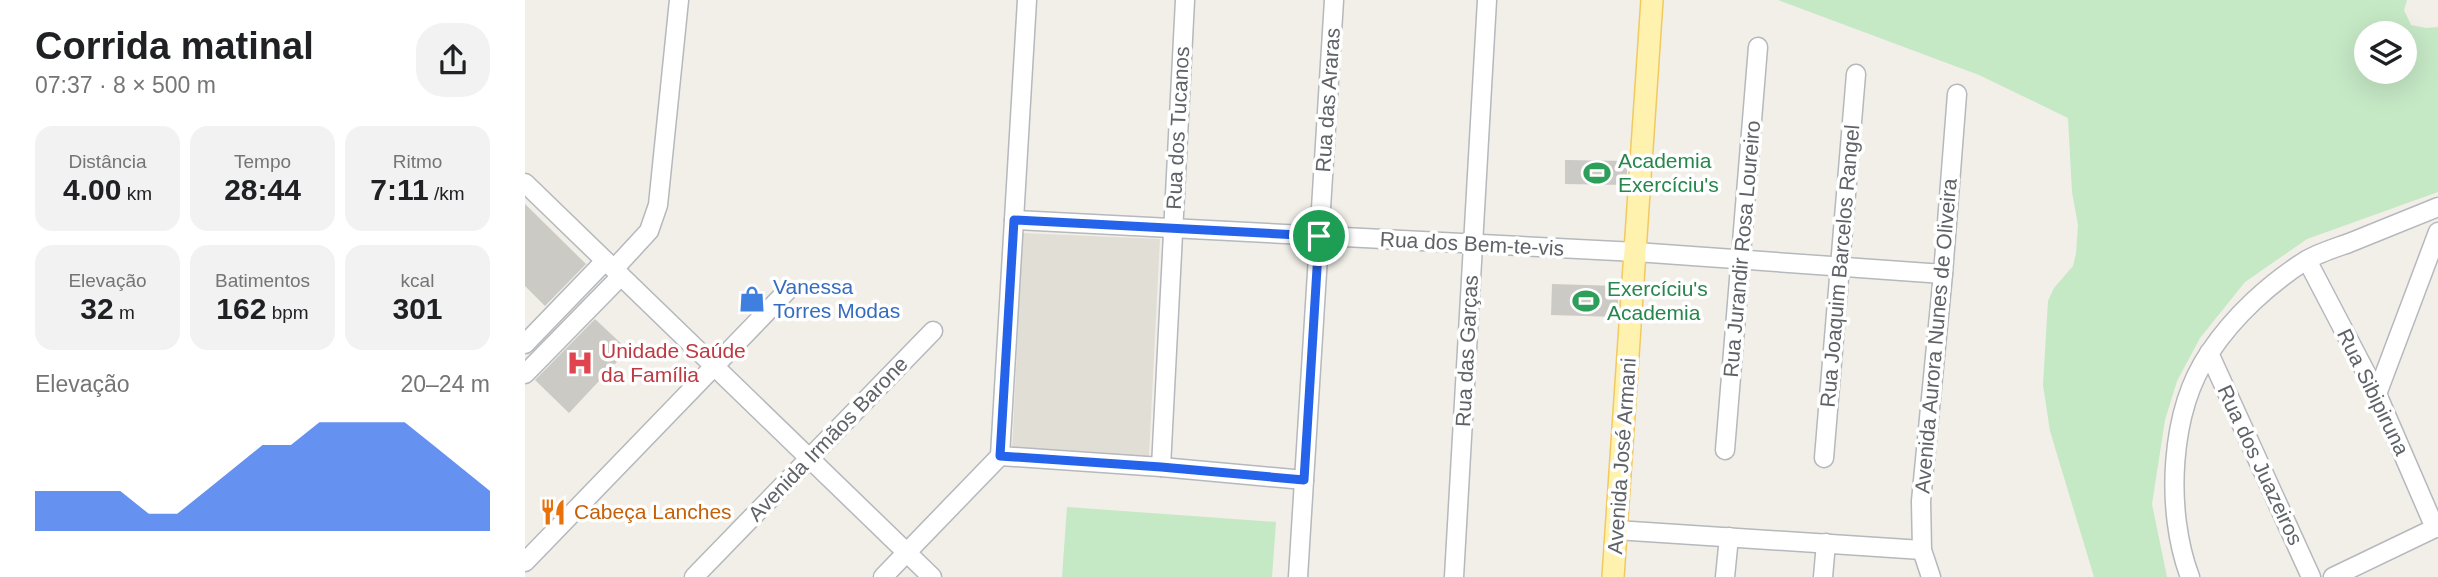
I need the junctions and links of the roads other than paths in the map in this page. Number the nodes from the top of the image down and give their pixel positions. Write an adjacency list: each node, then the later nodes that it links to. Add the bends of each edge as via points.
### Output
1 (679, 0): 21 (street, via 658,205 649,231)
2 (1027, 0): 12 (street)
3 (1185, 0): 13 (street, Rua dos Tucanos)
4 (1334, 0): 15 (street, Rua das Araras)
5 (1487, 0): 16 (street, Rua das Garças)
6 (1652, 0): 17 (main road, Avenida José Armani)
7 (1758, 47): 18 (street, Rua Jurandir Rosa Loureiro)
8 (1856, 74): 20 (street, Rua Joaquim Barcelos Rangel)
9 (1957, 94): 22 (street, Avenida Aurora Nunes de Oliveira)
10 (525, 183): 21 (street)
11 (2438, 207): 19 (street)
12 (1014, 220): 13 (street, Rua dos Bem-te-vis); 31 (street)
13 (1173, 228): 15 (street, Rua dos Bem-te-vis); 34 (street, Rua dos Tucanos)
14 (2438, 232): 29 (street)
15 (1319, 236): 16 (street, Rua dos Bem-te-vis); 35 (street, Rua das Araras)
16 (1473, 244): 17 (street, Rua dos Bem-te-vis); 47 (street, Rua das Garças)
17 (1636, 252): 18 (street, Rua dos Bem-te-vis); 37 (main road, Avenida José Armani)
18 (1741, 260): 20 (street, Rua dos Bem-te-vis); 30 (street, Rua Jurandir Rosa Loureiro)
19 (2307, 260): 26 (street, via 2236,318); 29 (street, Rua Sibipiruna)
20 (1840, 267): 22 (street, Rua dos Bem-te-vis); 33 (street, Rua Joaquim Barcelos Rangel)
21 (613, 269): 25 (street); 27 (street); 28 (street)
22 (1943, 274): 40 (street, Avenida Aurora Nunes de Oliveira, via 1921,501)
23 (788, 290): 27 (street)
24 (933, 331): 32 (street, Avenida Irmãos Barone)
25 (525, 344)
26 (2209, 353): 52 (street, via 2193,383 2176,459 2177,522); 53 (street, Rua dos Juazeiros)
27 (714, 366): 32 (street); 42 (street)
28 (525, 374)
29 (2378, 394): 36 (street, Rua Sibipiruna)
30 (1725, 450)
31 (1000, 456): 34 (street); 41 (street)
32 (809, 458): 41 (street); 43 (street, Avenida Irmãos Barone)
33 (1824, 458)
34 (1161, 467): 35 (street)
35 (1304, 480): 46 (street, Rua das Araras)
36 (2436, 528): 54 (street)
37 (1616, 530): 38 (street); 48 (main road, Avenida José Armani)
38 (1729, 537): 39 (street); 49 (street)
39 (1826, 543): 40 (street); 50 (street)
40 (1922, 550): 51 (street, Avenida Aurora Nunes de Oliveira)
41 (907, 553): 44 (street); 45 (street)
42 (525, 562)
43 (694, 577)
44 (883, 577)
45 (932, 577)
46 (1298, 577)
47 (1454, 577)
48 (1613, 577)
49 (1725, 577)
50 (1823, 577)
51 (1931, 577)
52 (2190, 577)
53 (2311, 577)
54 (2333, 577)

